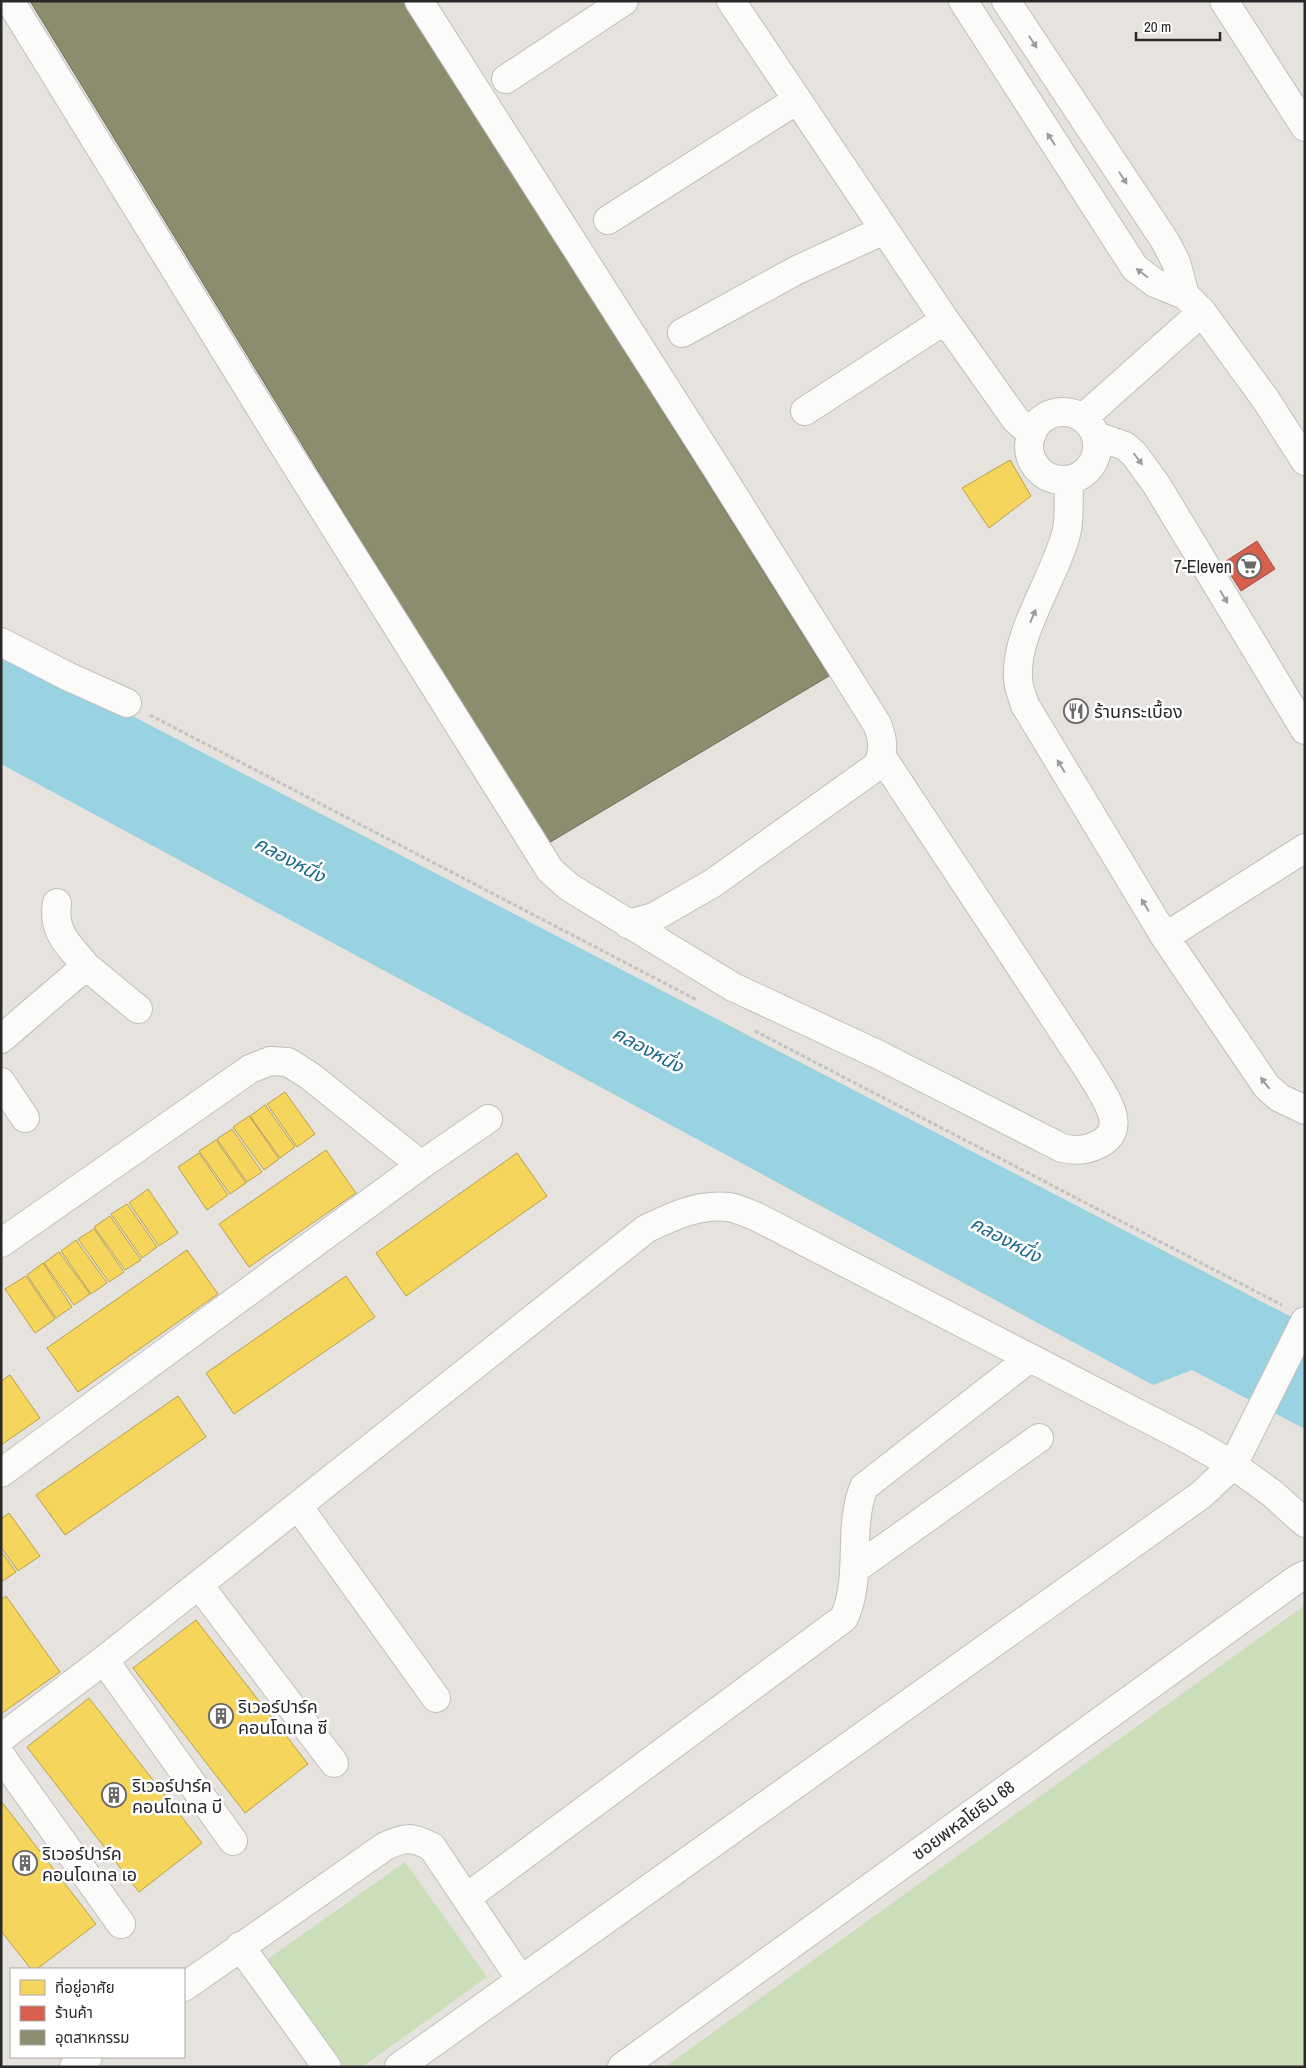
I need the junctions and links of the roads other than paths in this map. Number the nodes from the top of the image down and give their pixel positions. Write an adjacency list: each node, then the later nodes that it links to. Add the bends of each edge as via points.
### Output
1 (10, 1): 27 (street, via 550,870 570,887)
2 (419, 1): 24 (street, via 877,724 883,745)
3 (624, 1): 8 (street)
4 (731, 1): 9 (street)
5 (963, 1): 13 (street, one-way to 5, via 1135,268)
6 (1006, 1): 13 (street, one-way to 13, via 1165,241)
7 (1224, 1): 10 (street)
8 (506, 79)
9 (797, 100): 11 (street); 12 (street)
10 (1305, 127)
11 (608, 220)
12 (884, 230): 14 (street); 15 (street, via 797,270)
13 (1193, 304): 17 (street); 19 (street, via 1266,400)
14 (945, 320): 16 (street); 18 (street, via 1016,420)
15 (682, 333)
16 (805, 411)
17 (1090, 427): 18 (street, via 1064,412 1044,418); 20 (street, via 1098,448 1095,460 1084,473); 23 (street, one-way to 23, via 1125,446 1156,484)
18 (1032, 434): 20 (street, via 1030,454 1040,472 1058,480)
19 (1305, 461)
20 (1069, 480): 28 (street, one-way to 20, via 1039,730 1025,705 1019,685 1025,634 1057,562 1067,529)
21 (1, 642): 22 (street)
22 (127, 703)
23 (1305, 730)
24 (882, 757): 27 (street, via 877,766 713,883 654,917); 27 (street, via 1108,1103 1114,1127 1109,1139 1093,1148 1076,1151 1062,1148 877,1054 733,987)
25 (1305, 848): 28 (street)
26 (57, 903): 29 (street, via 56,925)
27 (628, 924)
28 (1165, 937): 33 (street, one-way to 28, via 1280,1098 1267,1087)
29 (86, 966): 30 (street); 31 (street)
30 (138, 1009)
31 (1, 1039)
32 (1, 1082): 34 (street)
33 (1305, 1110)
34 (25, 1118)
35 (488, 1118): 36 (street)
36 (421, 1165): 37 (street, via 310,1076 288,1062 270,1061 250,1069); 42 (street)
37 (1, 1243)
38 (1305, 1322): 41 (street)
39 (1030, 1358): 41 (street); 43 (street, via 755,1216 730,1207 705,1207 680,1213 646,1229); 45 (street, via 864,1487 855,1521)
40 (1039, 1438): 45 (street)
41 (1239, 1454): 44 (street, via 1273,1494); 57 (street, via 1201,1494)
42 (1, 1473)
43 (298, 1506): 47 (street); 49 (street)
44 (1305, 1523)
45 (855, 1569): 54 (street, via 850,1604 844,1618)
46 (1305, 1575): 63 (street, ซอยพหลโยธิน 68)
47 (199, 1585): 48 (street); 52 (street)
48 (104, 1660): 50 (street); 53 (street)
49 (436, 1698)
50 (1, 1738)
51 (1, 1756): 55 (street)
52 (334, 1763)
53 (233, 1841)
54 (466, 1898): 56 (street, via 432,1847 417,1839 401,1839 384,1847); 57 (street)
55 (121, 1924)
56 (240, 1946): 58 (street); 61 (street)
57 (521, 1980): 62 (street)
58 (185, 1986)
59 (87, 2058): 60 (street)
60 (74, 2067)
61 (327, 2067)
62 (399, 2067)
63 (622, 2067)

